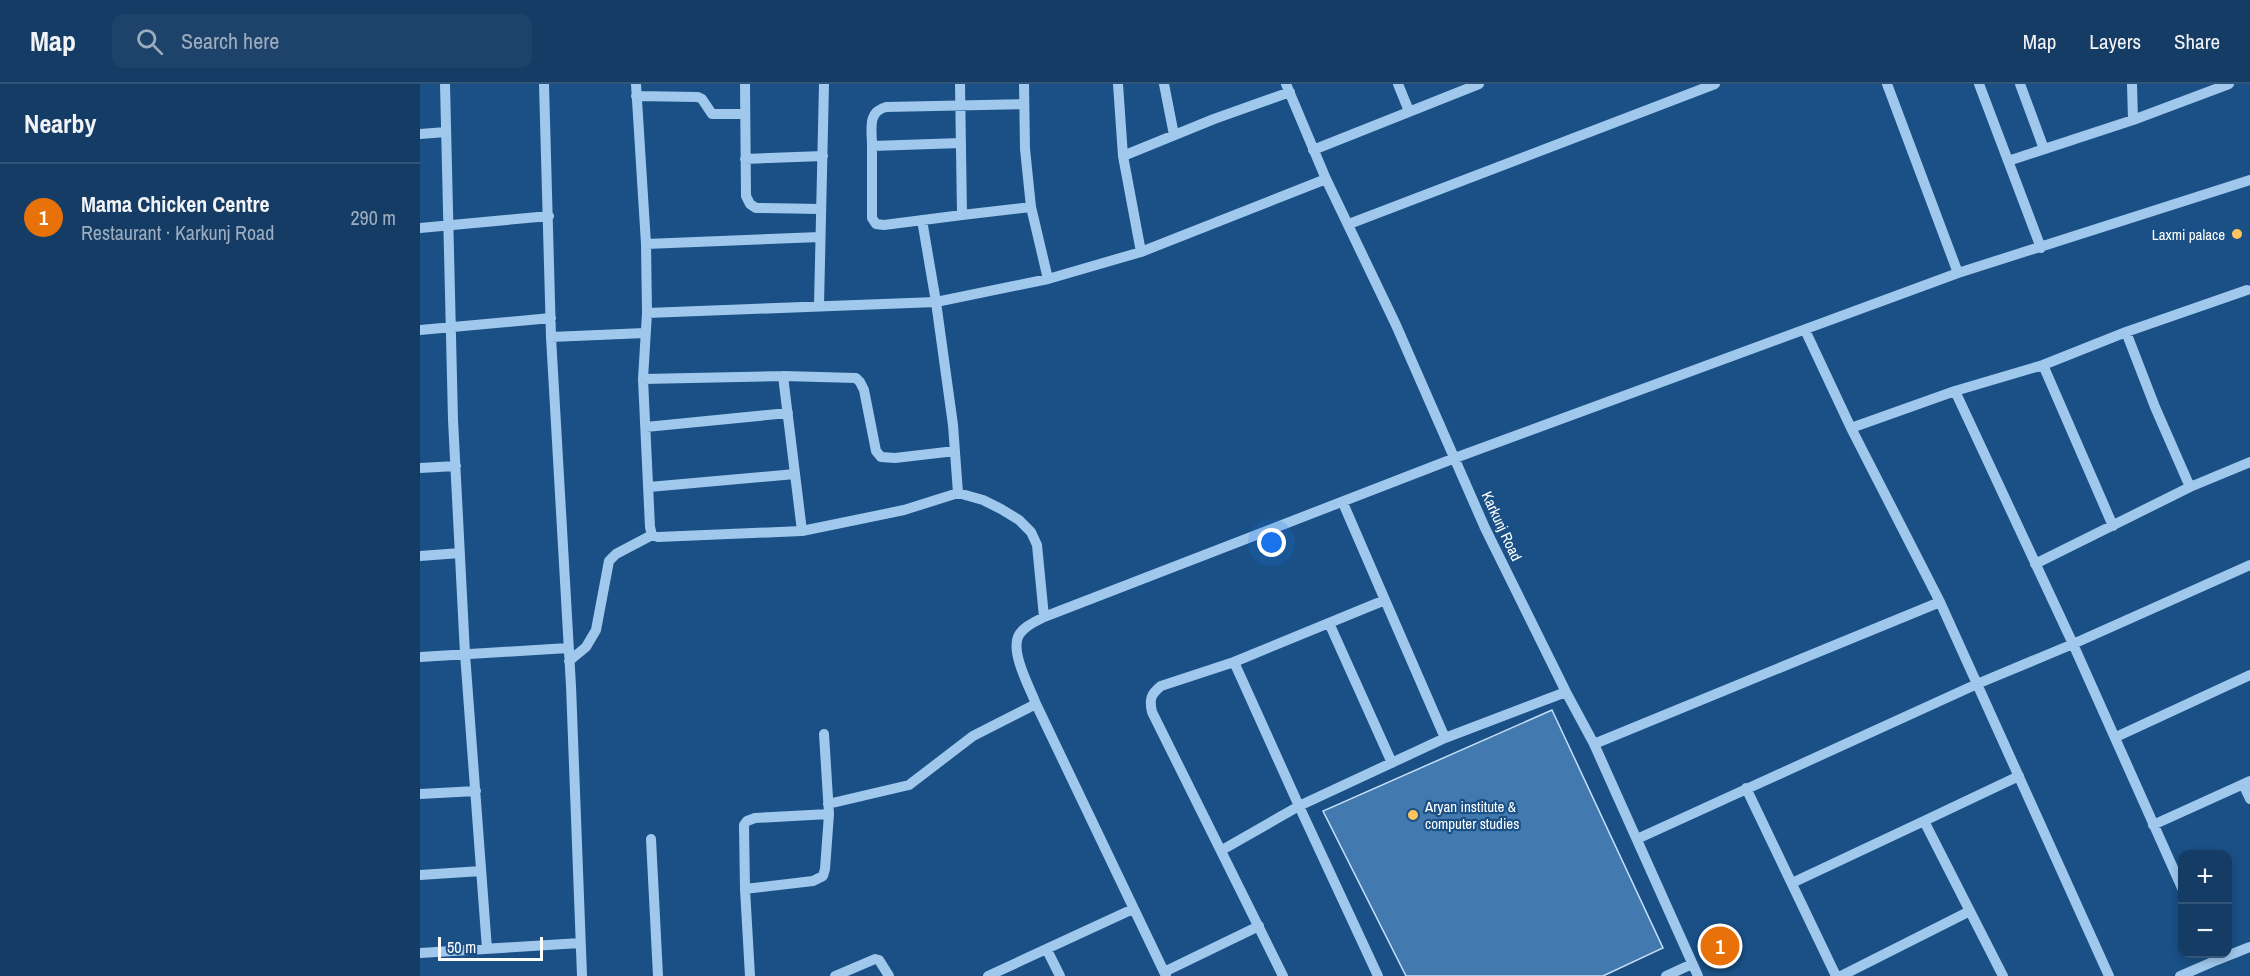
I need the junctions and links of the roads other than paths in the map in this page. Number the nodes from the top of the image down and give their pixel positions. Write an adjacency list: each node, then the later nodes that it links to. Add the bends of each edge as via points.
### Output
1 (445, 84): 24 (street)
2 (544, 84): 40 (street)
3 (745, 84): 22 (street)
4 (824, 84): 31 (street)
5 (960, 84): 20 (street)
6 (1024, 84): 19 (street)
7 (1118, 84): 32 (street)
8 (1164, 84): 26 (street)
9 (1398, 84): 21 (street)
10 (1479, 84): 21 (street)
11 (1716, 84): 42 (street)
12 (1887, 84): 49 (street)
13 (1979, 84): 34 (street)
14 (2020, 84): 29 (street)
15 (2132, 84): 23 (street)
16 (2229, 84): 23 (street)
17 (1288, 88): 26 (street); 30 (street, Karkunj Road)
18 (636, 90): 22 (street, via 698,96 712,114); 46 (street)
19 (1024, 104): 20 (street); 37 (street)
20 (961, 106): 27 (street); 28 (street, via 878,109 872,120)
21 (1409, 111): 30 (street)
22 (745, 114): 33 (street)
23 (2133, 120): 29 (street)
24 (446, 132): 25 (street); 43 (street)
25 (420, 134)
26 (1174, 135): 32 (street)
27 (961, 142): 28 (street); 39 (street)
28 (872, 146): 41 (street, via 872,218 876,224)
29 (2044, 149): 34 (street)
30 (1313, 150): 35 (street, Karkunj Road)
31 (823, 156): 33 (street); 38 (street)
32 (1123, 156): 48 (street)
33 (745, 159): 38 (street, via 746,196 756,208)
34 (2008, 161): 47 (street)
35 (1326, 179): 42 (street, Karkunj Road); 48 (street)
36 (2250, 180): 47 (street)
37 (1031, 207): 39 (street); 50 (street)
38 (821, 209): 45 (street)
39 (962, 215): 41 (street)
40 (549, 216): 43 (street); 55 (street)
41 (922, 220): 52 (street)
42 (1349, 224): 70 (street, Karkunj Road)
43 (449, 226): 44 (street); 56 (street)
44 (420, 228)
45 (820, 237): 46 (street); 53 (street)
46 (646, 244): 54 (street)
47 (2041, 248): 49 (street)
48 (1142, 252): 50 (street)
49 (1958, 273): 58 (street)
50 (1048, 279): 52 (street)
51 (2249, 292): 59 (street)
52 (936, 302): 53 (street); 69 (street)
53 (819, 305): 54 (street)
54 (647, 314): 60 (street)
55 (551, 318): 56 (street); 61 (street)
56 (452, 328): 57 (street); 72 (street)
57 (420, 330)
58 (1805, 330): 68 (street); 70 (street)
59 (2126, 332): 62 (street); 76 (street)
60 (645, 333): 61 (street); 64 (street)
61 (551, 337): 91 (street)
62 (2043, 365): 65 (street); 79 (street)
63 (783, 376): 64 (street); 66 (street); 69 (street, via 856,378 864,390 880,457)
64 (643, 379): 67 (street)
65 (1955, 391): 68 (street); 84 (street)
66 (788, 413): 67 (street); 74 (street)
67 (646, 427): 75 (street)
68 (1851, 428): 87 (street)
69 (955, 451): 77 (street)
70 (1455, 458): 78 (street); 98 (street, Karkunj Road)
71 (2250, 462): 76 (street)
72 (456, 466): 73 (street); 82 (street)
73 (420, 468)
74 (795, 474): 75 (street); 80 (street)
75 (650, 487): 81 (street)
76 (2190, 487): 79 (street)
77 (958, 493): 80 (street, via 904,510); 88 (street, via 1001,509 1031,532 1037,545)
78 (1343, 503): 86 (street); 88 (street)
79 (2113, 526): 84 (street)
80 (802, 531): 81 (street)
81 (652, 535): 94 (street, via 609,561 596,630 586,647)
82 (460, 554): 83 (street); 92 (street)
83 (420, 556)
84 (2035, 564): 90 (street)
85 (2250, 565): 90 (street)
86 (1385, 600): 89 (street); 102 (street)
87 (1940, 602): 97 (street); 103 (street)
88 (1044, 617): 99 (street, via 1025,628 1018,637 1016,651)
89 (1329, 623): 95 (street); 104 (street)
90 (2073, 644): 97 (street); 101 (street)
91 (568, 648): 92 (street); 94 (street)
92 (465, 654): 93 (street); 108 (street)
93 (420, 657)
94 (569, 661): 126 (street)
95 (1234, 662): 111 (street); 117 (street, via 1161,686 1150,700 1152,712)
96 (2250, 675): 101 (street)
97 (1977, 684): 105 (street); 107 (street)
98 (1566, 692): 102 (street); 103 (street, Karkunj Road)
99 (1036, 704): 112 (street, via 973,736 909,785); 123 (street)
100 (824, 734): 112 (street)
101 (2116, 737): 114 (street)
102 (1445, 738): 104 (street)
103 (1594, 744): 115 (street, Karkunj Road)
104 (1392, 763): 111 (street)
105 (2019, 776): 113 (street); 149 (street)
106 (2247, 783): 110 (street); 114 (street)
107 (1746, 788): 115 (street); 121 (street)
108 (476, 791): 109 (street); 118 (street)
109 (420, 794)
110 (2250, 798)
111 (1299, 806): 117 (street); 143 (street)
112 (829, 809): 122 (street, via 823,876 813,881); 122 (street, via 747,820)
113 (1924, 821): 121 (street); 124 (street)
114 (2153, 825): 120 (street)
115 (1637, 838): 133 (street, Karkunj Road)
116 (651, 839): 136 (street)
117 (1222, 850): 125 (street)
118 (481, 871): 119 (street); 128 (street)
119 (420, 875)
120 (2178, 879)
121 (1792, 883): 146 (street)
122 (745, 889): 137 (street)
123 (1133, 909): 129 (street); 134 (street)
124 (1970, 911): 147 (street); 148 (street)
125 (1259, 926): 134 (street); 142 (street)
126 (580, 943): 128 (street); 135 (street)
127 (2250, 947): 130 (street)
128 (487, 949): 131 (street)
129 (1047, 950): 140 (street); 141 (street)
130 (2232, 952)
131 (420, 953)
132 (2213, 958): 150 (street)
133 (1692, 964): 144 (street); 145 (street, Karkunj Road)
134 (1165, 974)
135 (582, 976)
136 (658, 976)
137 (750, 976)
138 (835, 976): 139 (street, via 875,959)
139 (889, 976)
140 (988, 976)
141 (1060, 976)
142 (1283, 976)
143 (1378, 976)
144 (1666, 976)
145 (1698, 976)
146 (1836, 976)
147 (1841, 976)
148 (2003, 976)
149 (2109, 976)
150 (2180, 976)

